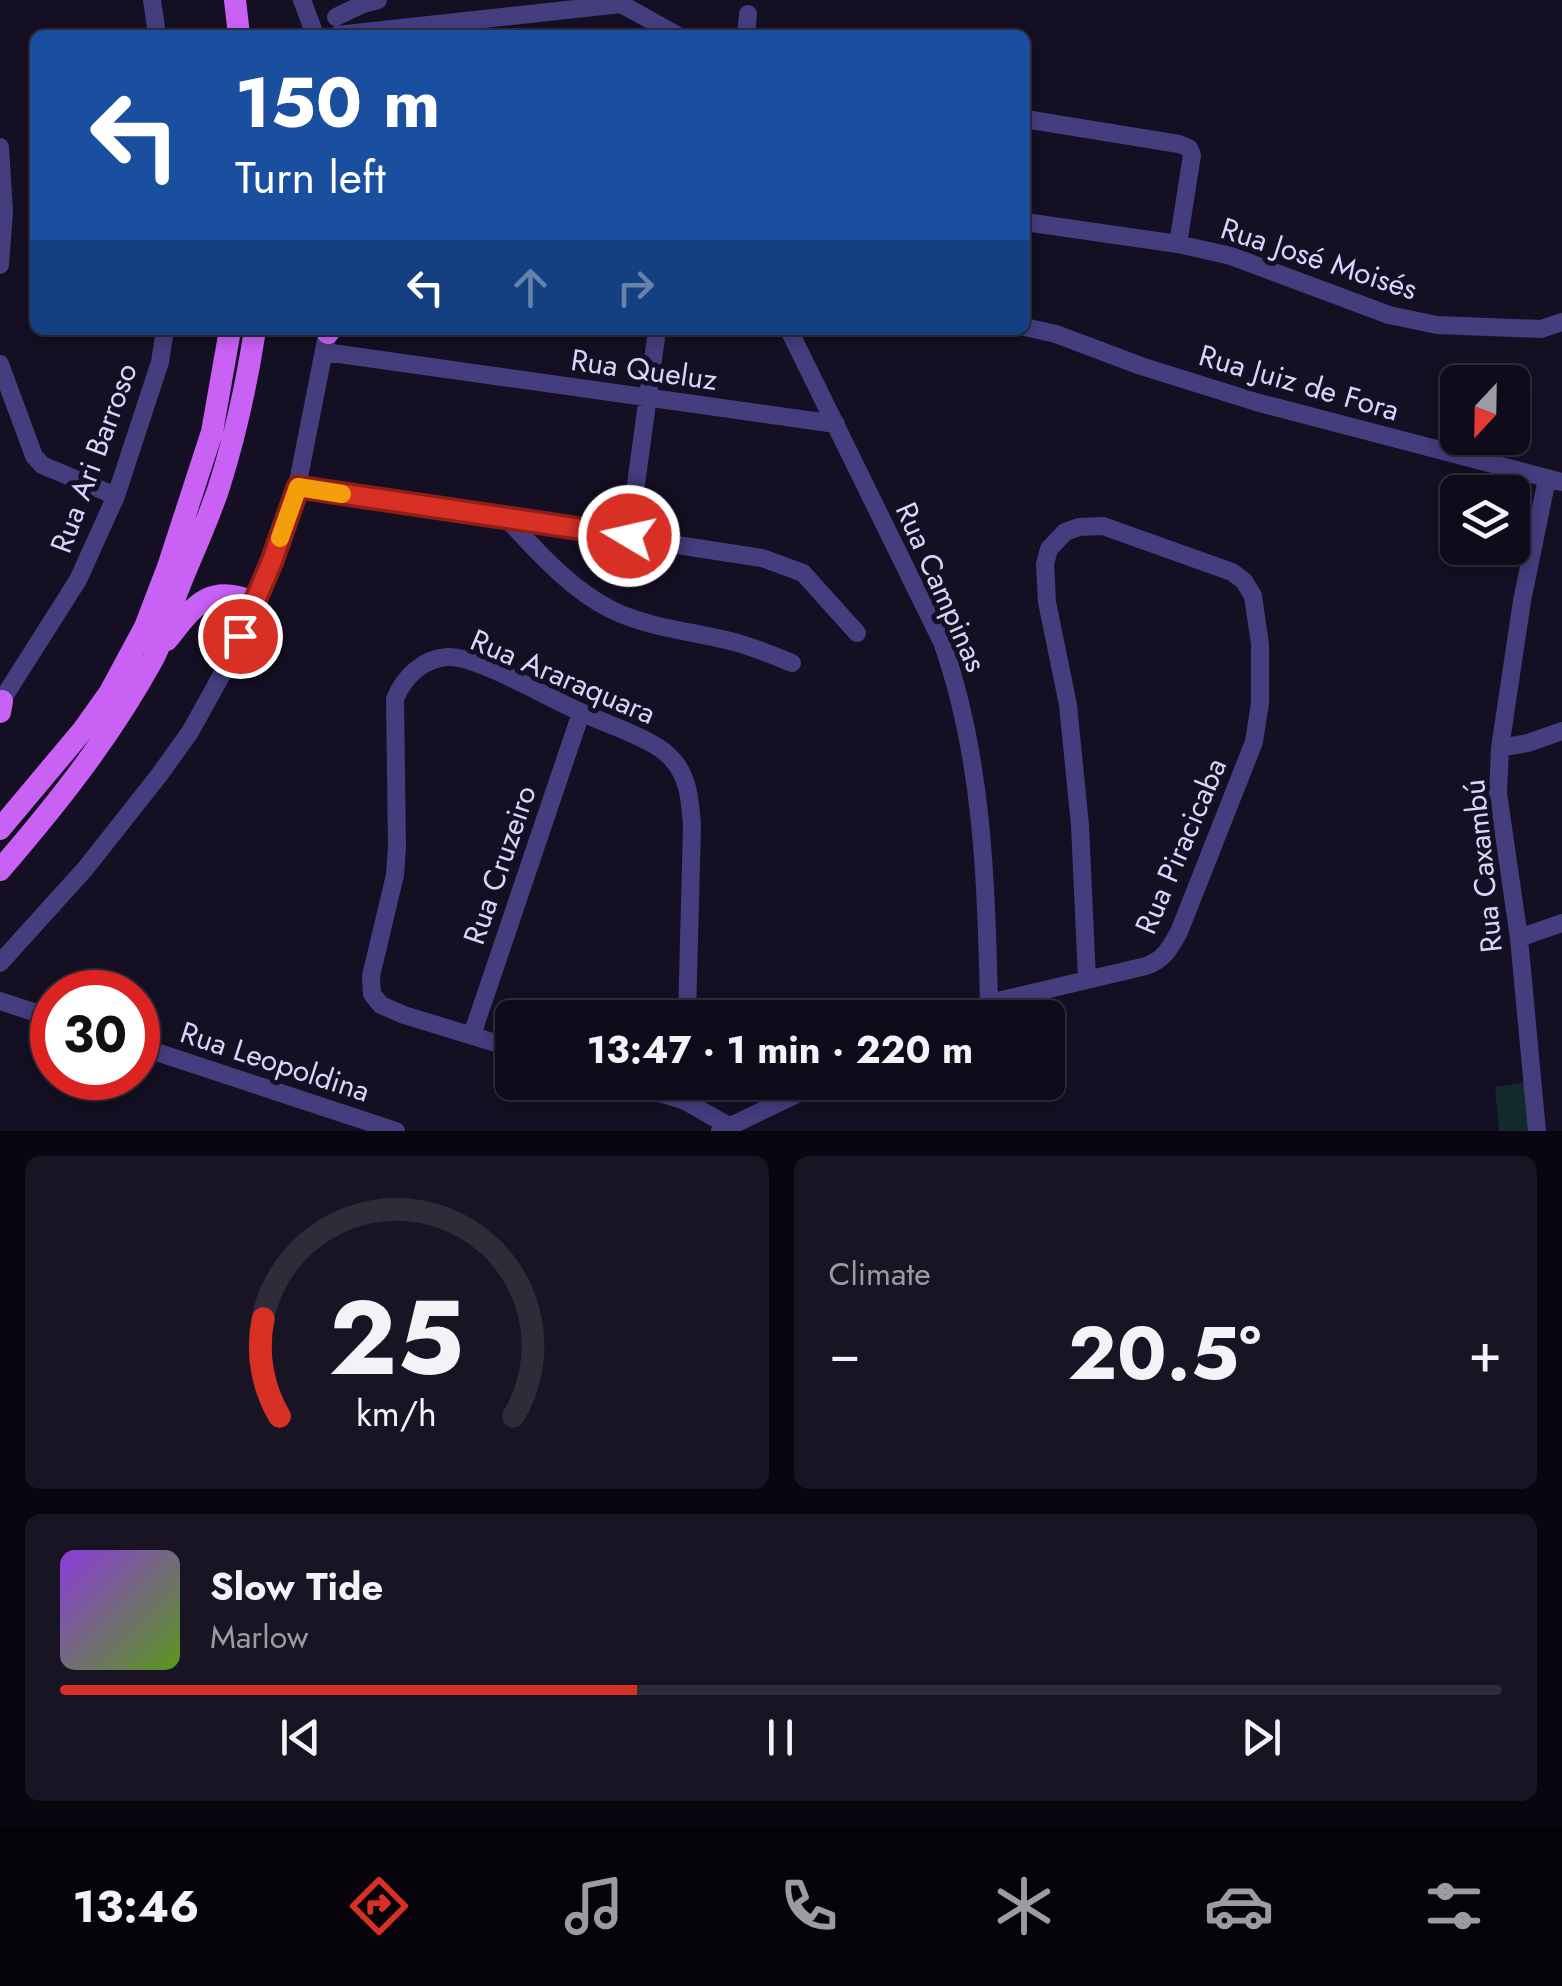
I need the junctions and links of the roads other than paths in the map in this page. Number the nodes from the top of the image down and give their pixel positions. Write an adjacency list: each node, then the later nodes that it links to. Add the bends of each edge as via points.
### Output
1 (152, 0): 8 (street)
2 (235, 0): 9 (main road)
3 (302, 0): 10 (street)
4 (378, 0): 7 (street)
5 (622, 2): 7 (street); 11 (street)
6 (748, 14): 12 (street)
7 (337, 22)
8 (156, 30)
9 (238, 30)
10 (313, 30)
11 (669, 30)
12 (746, 30)
13 (1030, 120): 16 (street, via 1186,146 1192,155)
14 (0, 147): 17 (street)
15 (1030, 223): 16 (street, Rua José Moisés)
16 (1178, 244): 18 (street, Rua José Moisés, via 1436,325 1541,329)
17 (0, 264)
18 (1562, 322)
19 (1030, 328): 31 (street, Rua Juiz de Fora, via 1256,402)
20 (164, 335): 33 (street, Rua Ari Barroso)
21 (229, 335): 30 (main road)
22 (254, 335): 30 (main road)
23 (254, 335): 38 (main road, via 218,488)
24 (656, 335): 28 (street)
25 (792, 335): 29 (street, Rua Campinas)
26 (327, 336): 28 (street, Rua Queluz); 32 (street)
27 (0, 364): 33 (street, via 42,466)
28 (648, 398): 29 (street, Rua Queluz); 35 (street)
29 (836, 424): 51 (street, Rua Campinas, via 956,682 986,869)
30 (212, 432): 44 (main road, via 145,628 83,730)
31 (1554, 481): 43 (street, Rua Caxambú, via 1522,601)
32 (298, 487): 34 (street); 36 (street)
33 (116, 496): 40 (street, Rua Ari Barroso, via 78,580)
34 (506, 518): 35 (street); 39 (street, via 579,590 612,610)
35 (629, 536): 37 (street, via 786,565 804,573)
36 (255, 603): 38 (main road, via 230,594 203,600); 48 (street, via 190,732 85,868)
37 (857, 633)
38 (155, 654): 45 (main road, via 90,758)
39 (792, 663)
40 (1, 705)
41 (581, 713): 50 (street, Rua Araraquara, via 650,742 681,772 692,825); 55 (street, Rua Cruzeiro); 55 (street, Rua Araraquara, via 460,658 421,666 395,699 395,875 372,994 380,1005)
42 (1562, 731): 43 (street)
43 (1500, 748): 47 (street, Rua Caxambú, via 1498,793)
44 (0, 830)
45 (0, 870)
46 (1562, 924): 47 (street)
47 (1518, 938): 62 (street, Rua Caxambú)
48 (0, 963)
49 (1088, 979): 49 (street, Rua Piracicaba, via 1166,956 1240,782 1260,703 1260,644 1253,596 1244,581 1103,526 1066,532 1045,564 1068,705); 52 (street)
50 (687, 1000)
51 (989, 1000)
52 (1001, 1000)
53 (0, 1001): 54 (street)
54 (30, 1011)
55 (472, 1036): 56 (street, Rua Araraquara)
56 (495, 1043)
57 (160, 1053): 61 (street, Rua Leopoldina)
58 (694, 1100): 60 (street)
59 (785, 1100): 60 (street)
60 (725, 1129)
61 (396, 1131)
62 (1537, 1131)

